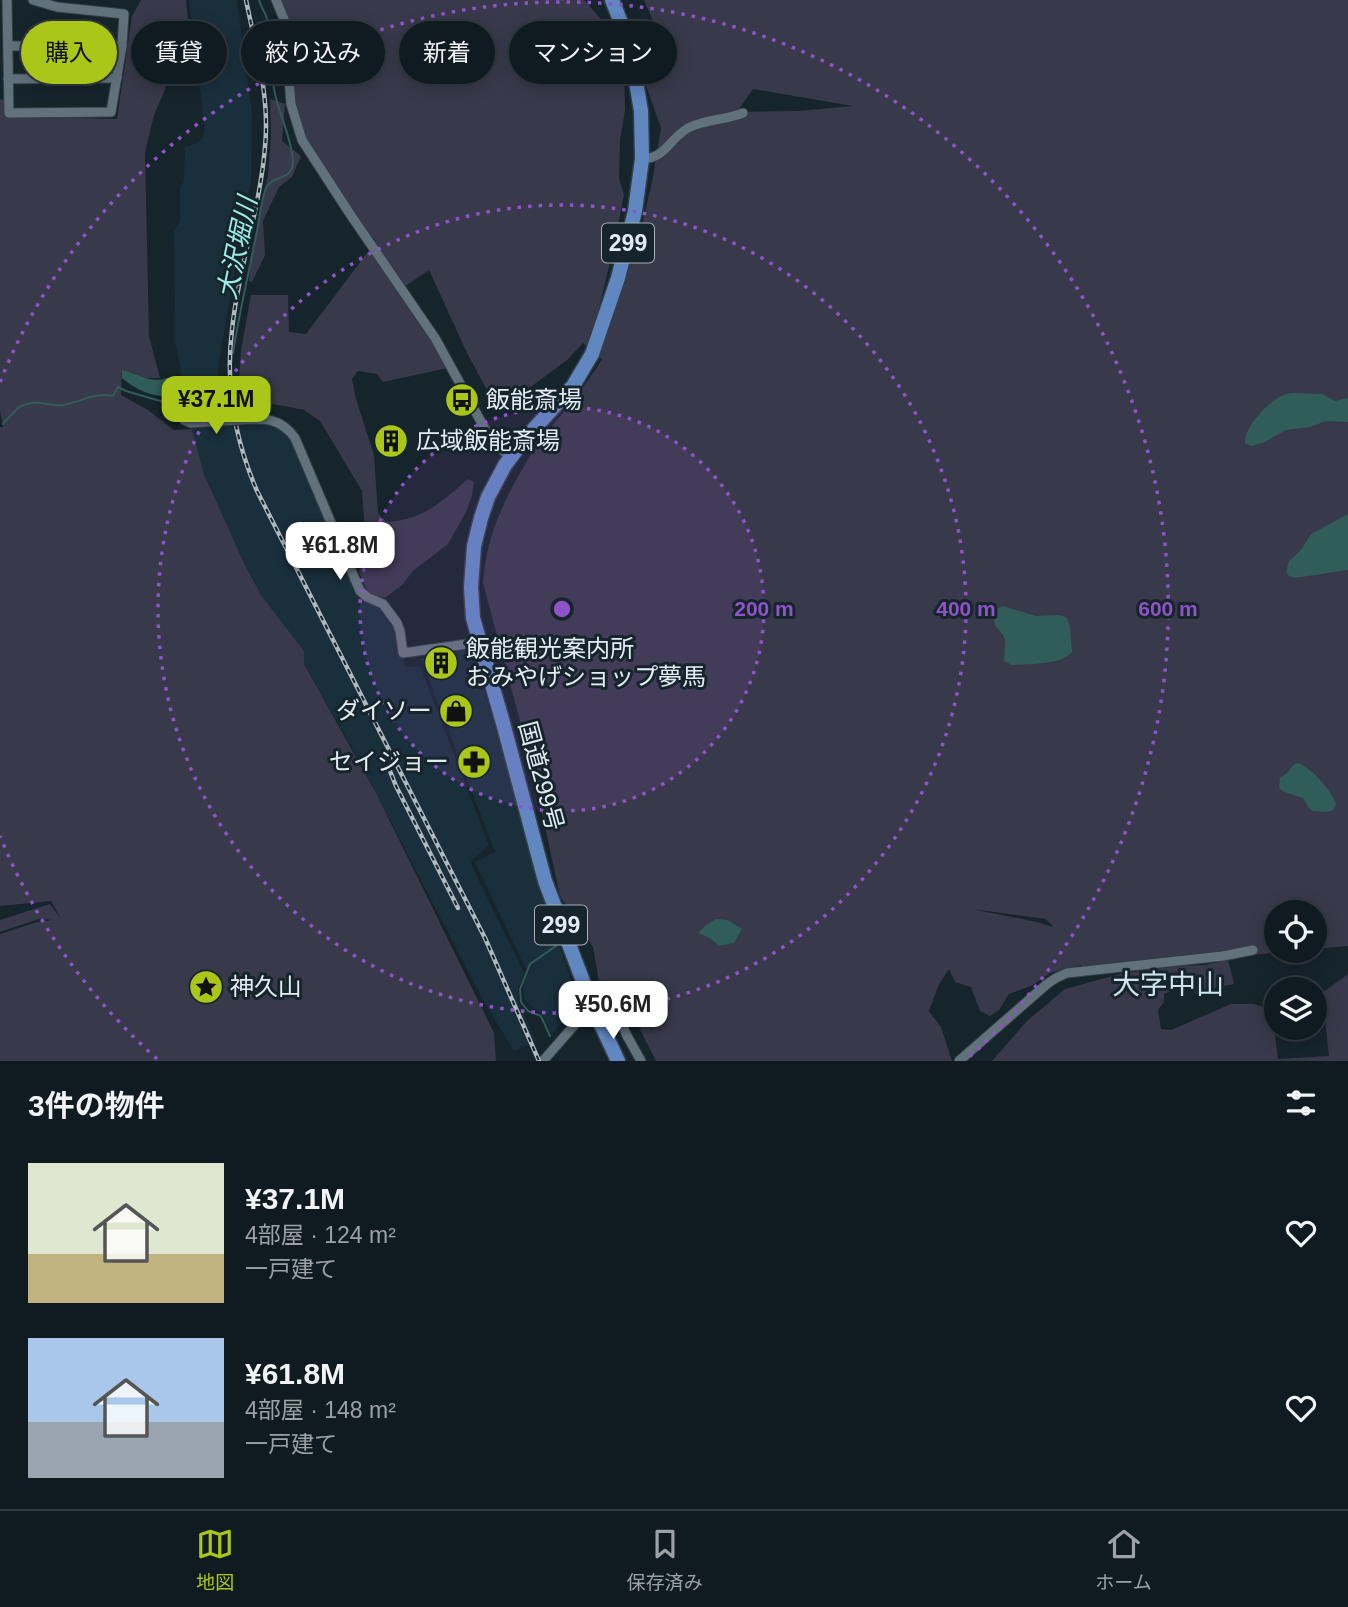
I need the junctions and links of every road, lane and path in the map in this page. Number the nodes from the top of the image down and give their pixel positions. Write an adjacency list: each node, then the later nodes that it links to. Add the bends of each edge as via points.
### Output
1 (7, 0): 5 (street)
2 (33, 0): 7 (street, via 124,14)
3 (276, 0): 17 (street, via 284,19 291,104 302,140 435,338 491,440)
4 (612, 0): 15 (highway, 299, via 632,58 641,111)
5 (4, 27): 6 (street)
6 (8, 46): 7 (street); 8 (street)
7 (122, 46): 9 (street)
8 (4, 62): 10 (street)
9 (117, 78)
10 (8, 79): 11 (street); 13 (street)
11 (21, 79)
12 (116, 84): 13 (street, via 111,113 9,113)
13 (4, 95)
14 (743, 113): 15 (street, via 698,123 673,139 658,156)
15 (642, 159): 17 (highway, 299, via 627,247 592,354 573,386)
16 (179, 412): 18 (street, bridge, via 191,423 266,419 290,432 360,591 383,604 397,623 403,653)
17 (511, 458): 18 (highway, 国道299号 / 299, via 488,497 471,564 471,603)
18 (481, 642): 20 (highway, 国道299号 / 299, via 545,881)
19 (1253, 950): 21 (street, via 1068,973 1047,984)
20 (592, 1005): 22 (street); 23 (highway, 国道299号 / 299); 24 (street, via 605,998 614,1003)
21 (960, 1060)
22 (543, 1061)
23 (618, 1061)
24 (641, 1061)

